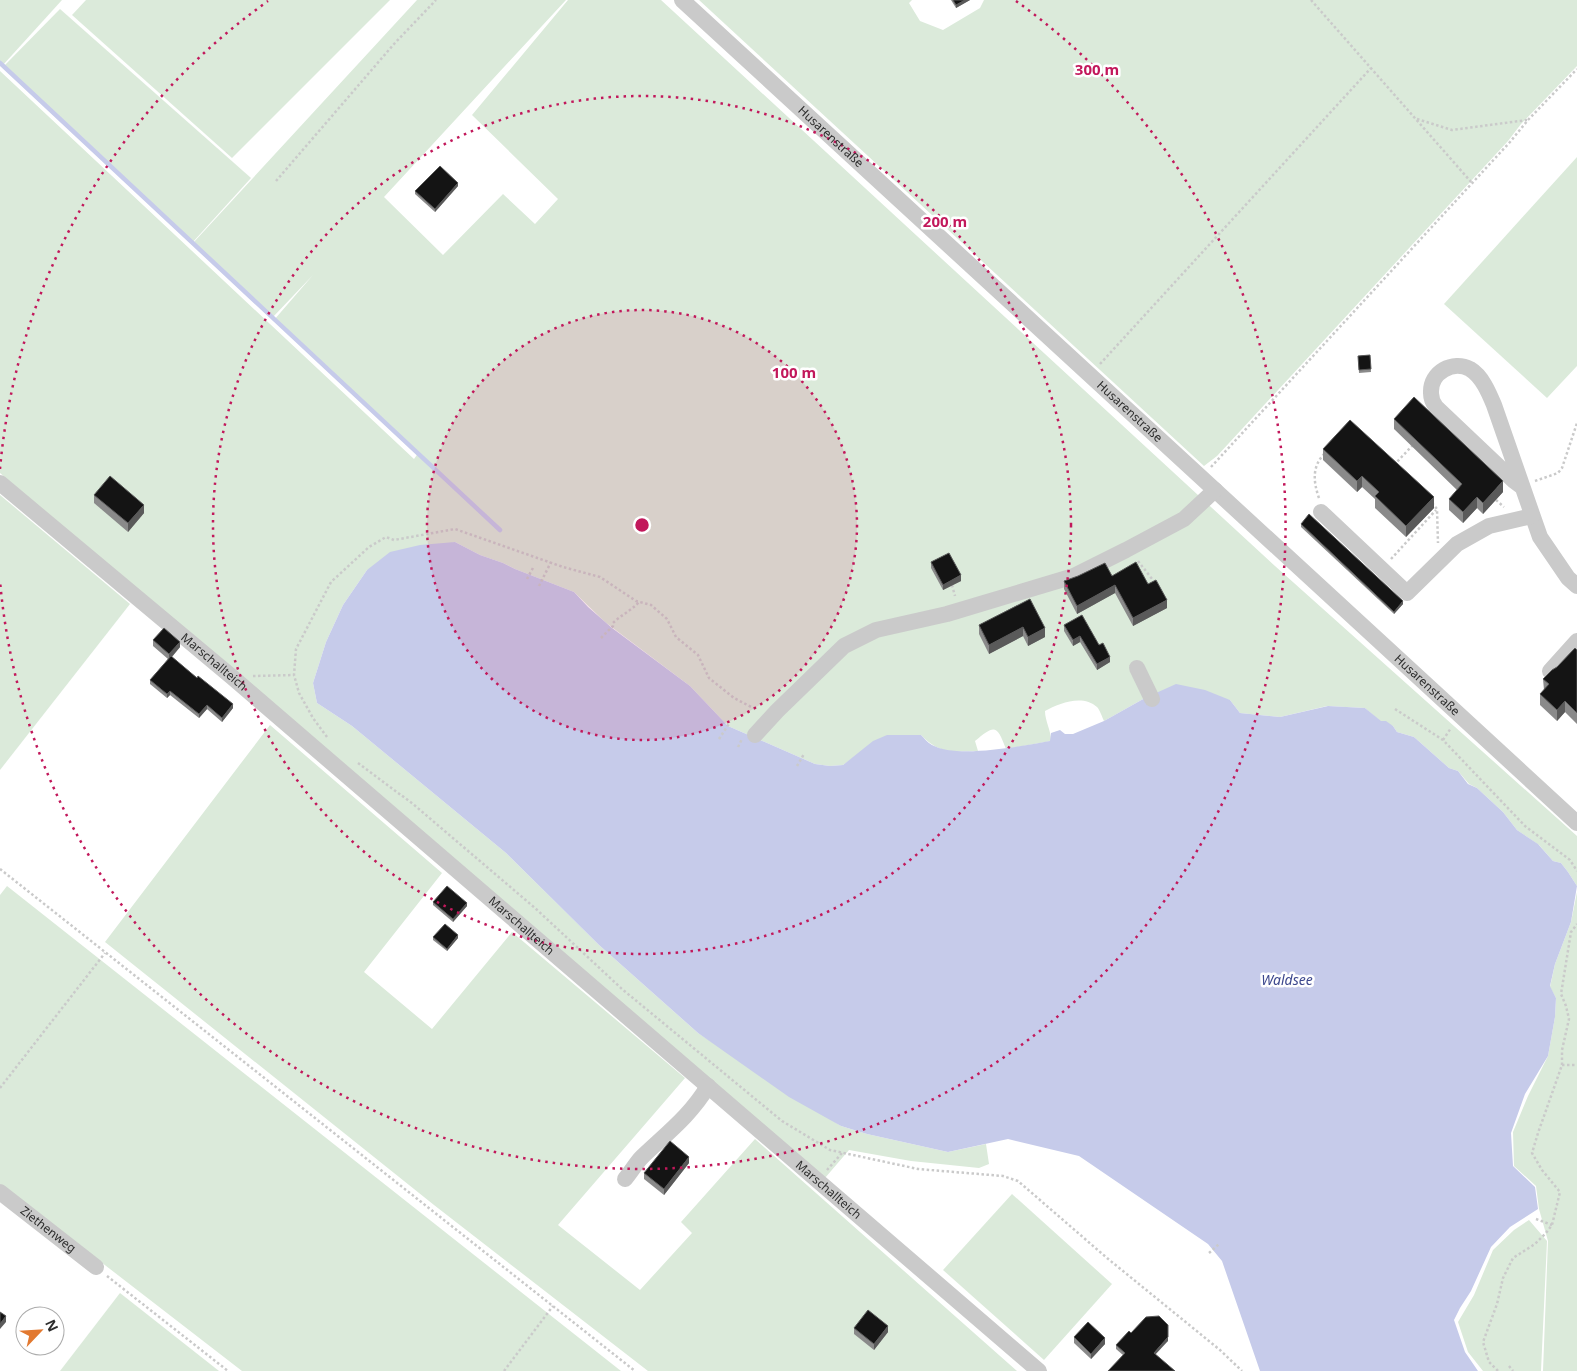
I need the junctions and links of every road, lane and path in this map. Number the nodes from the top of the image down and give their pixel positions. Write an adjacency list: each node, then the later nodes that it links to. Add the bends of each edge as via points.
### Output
1 (436, 0): 8 (path)
2 (682, 0): 10 (street, Husarenstraße)
3 (1311, 0): 4 (path)
4 (1371, 68): 6 (path); 10 (path)
5 (1577, 69): 7 (path)
6 (1415, 118): 7 (path, via 1452,130); 9 (path)
7 (1528, 120): 9 (path)
8 (276, 180)
9 (1472, 183): 14 (path)
10 (1090, 374): 18 (street, Husarenstraße)
11 (1577, 424): 17 (path, via 1558,473)
12 (1412, 446): 15 (path)
13 (1325, 453): 21 (path, via 1314,473)
14 (1214, 464)
15 (1393, 466)
16 (0, 483): 38 (street, Marschallteich)
17 (1521, 486): 17 (street, via 1488,391 1470,369 1462,366 1445,368 1431,385 1436,407); 22 (street)
18 (1215, 490): 41 (street, via 1184,519 1074,576 946,614 876,630 844,646); 49 (street, Husarenstraße)
19 (1431, 502): 20 (path)
20 (1437, 509): 23 (path, via 1438,553); 27 (path)
21 (1321, 512): 27 (street)
22 (1532, 516): 23 (street, via 1489,526 1457,544); 30 (street, via 1540,537)
23 (1442, 558): 27 (street, via 1407,593)
24 (551, 562): 29 (path); 32 (path, via 600,577); 37 (path, via 455,529 394,540 386,537 369,547 331,582 296,649)
25 (534, 566): 28 (path)
26 (1142, 566): 31 (path)
27 (1382, 569)
28 (527, 579)
29 (539, 586)
30 (1577, 586)
31 (1158, 587)
32 (639, 602): 33 (path, via 619,616); 41 (path, via 650,605 667,619 676,636 698,655 709,678 734,698 763,714)
33 (601, 638)
34 (1577, 641): 36 (street)
35 (1137, 668): 39 (street)
36 (1550, 671)
37 (294, 675): 38 (path); 45 (path, via 299,693)
38 (232, 677): 56 (street, Marschallteich)
39 (1152, 699)
40 (1395, 709): 51 (path, via 1444,740 1525,826 1570,860)
41 (777, 711): 43 (street)
42 (730, 722): 44 (path)
43 (755, 736)
44 (719, 739)
45 (331, 742)
46 (804, 754): 48 (path)
47 (357, 763): 58 (path, via 413,804 535,908 622,989 782,1121 830,1150)
48 (797, 766)
49 (1577, 823)
50 (0, 869): 53 (path)
51 (1577, 871)
52 (1577, 924): 55 (path, via 1571,932 1560,994 1569,1019)
53 (105, 953): 57 (path); 69 (path)
54 (1577, 1064): 55 (path)
55 (1562, 1065): 63 (path, via 1532,1153 1560,1192)
56 (708, 1086): 59 (street, via 685,1117 640,1158); 60 (street, Marschallteich)
57 (0, 1088)
58 (842, 1153): 60 (path); 75 (path, via 918,1169 1003,1176 1018,1181)
59 (626, 1179)
60 (818, 1180): 74 (street, Marschallteich)
61 (0, 1192): 66 (street, Ziethenweg)
62 (1536, 1219): 63 (path)
63 (1552, 1225): 68 (path, via 1535,1244 1514,1258 1503,1278)
64 (1219, 1244): 65 (path)
65 (1208, 1253)
66 (96, 1267): 71 (path)
67 (1492, 1302): 68 (path)
68 (1497, 1304): 76 (path, via 1483,1342 1489,1362)
69 (553, 1306): 72 (path); 73 (path)
70 (1509, 1366): 77 (path)
71 (228, 1371)
72 (504, 1371)
73 (635, 1371)
74 (1038, 1371)
75 (1242, 1371)
76 (1498, 1371)
77 (1513, 1371)

